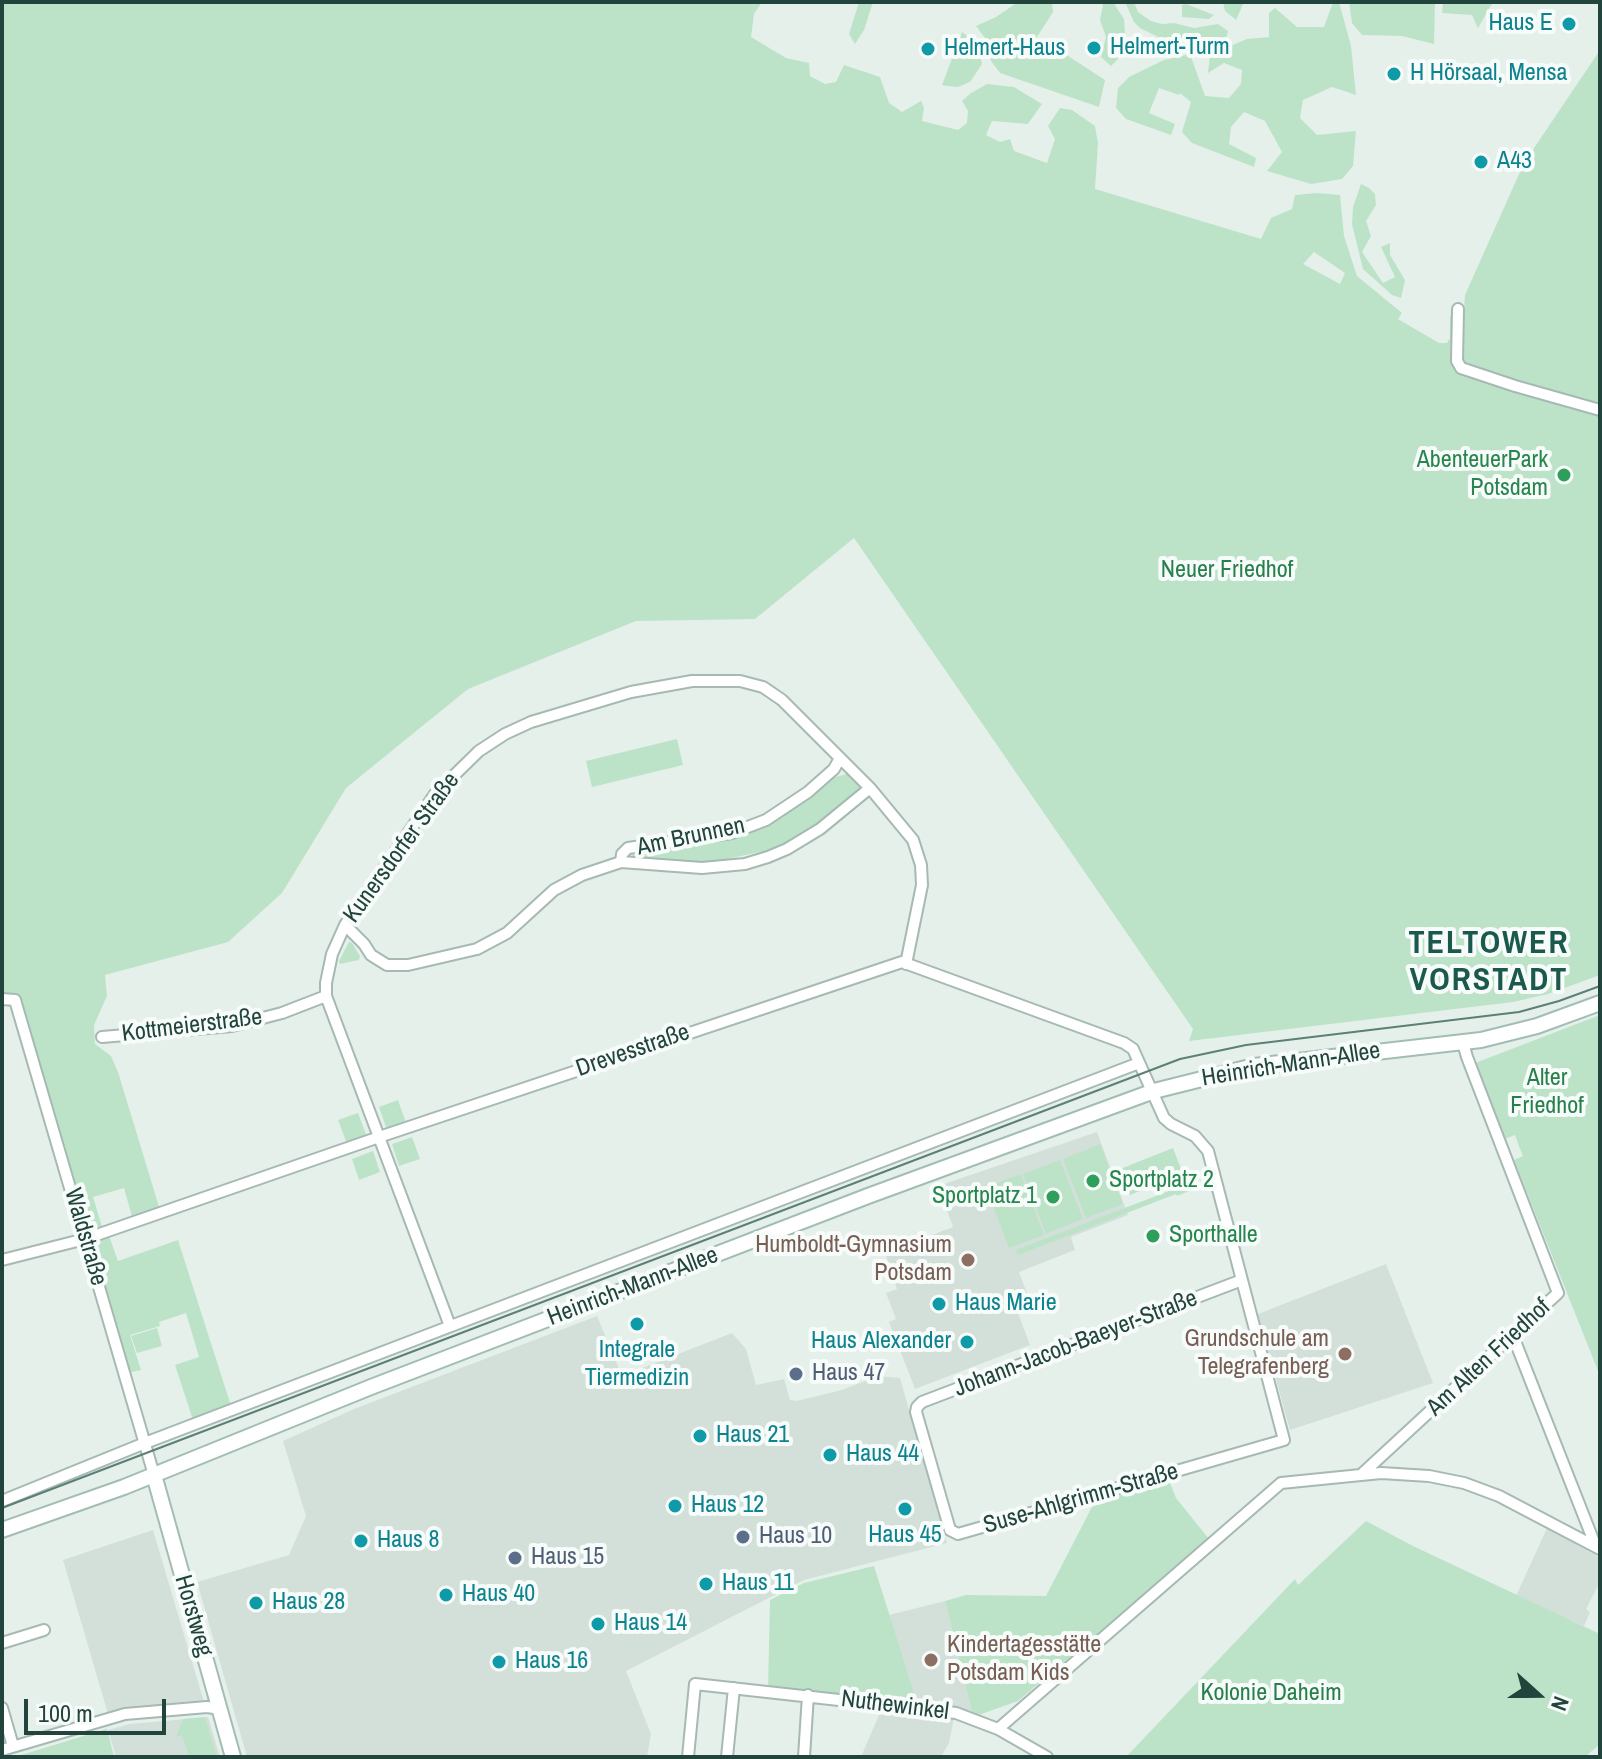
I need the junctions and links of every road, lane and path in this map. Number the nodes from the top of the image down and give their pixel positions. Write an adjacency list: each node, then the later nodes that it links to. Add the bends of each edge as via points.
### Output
1 (1458, 309): 2 (street, via 1461,368)
2 (1600, 410)
3 (840, 758): 4 (street, Kunersdorfer Straße); 5 (street, Am Brunnen, via 808,792 766,820 732,833 628,848); 6 (street, Kunersdorfer Straße, via 772,692 740,681 692,681 641,690 531,722 479,751 444,784)
4 (870, 788): 5 (street, Am Brunnen, via 820,829 787,849 745,864 702,868); 7 (street, Kunersdorfer Straße, via 908,833 921,865)
5 (621, 862): 6 (street, Am Brunnen, via 568,881 485,945 408,965 375,960)
6 (345, 925): 8 (street, Kunersdorfer Straße, via 332,954)
7 (906, 964): 13 (street, via 1124,1043); 15 (street, Drevesstraße, via 896,962)
8 (326, 996): 11 (street, Kottmeierstraße, via 232,1026); 15 (street, Kunersdorfer Straße)
9 (2, 999): 16 (street, Waldstraße, via 15,1000)
10 (1600, 1003): 12 (main road, Heinrich-Mann-Allee, via 1514,1033)
11 (102, 1037)
12 (1463, 1043): 14 (main road, Heinrich-Mann-Allee, via 1254,1066); 20 (street, Am Alten Friedhof, via 1558,1293)
13 (1139, 1063): 14 (street); 19 (street, Heinrich-Mann-Allee)
14 (1154, 1091): 18 (street, via 1164,1118 1195,1136 1208,1151); 24 (main road, Heinrich-Mann-Allee, via 636,1285)
15 (379, 1137): 16 (street, Drevesstraße); 19 (street, Kunersdorfer Straße)
16 (85, 1239): 17 (street, Drevesstraße); 22 (street, Waldstraße)
17 (2, 1260)
18 (1242, 1280): 21 (street, Johann-Jacob-Baeyer-Straße, via 922,1402); 21 (street, Suse-Ahlgrimm-Straße, via 1284,1440 958,1534 950,1530)
19 (450, 1326): 22 (street, Heinrich-Mann-Allee)
20 (1513, 1336): 23 (street, Am Alten Friedhof); 27 (street)
21 (916, 1412)
22 (145, 1443): 24 (street, Waldstraße); 25 (street, Heinrich-Mann-Allee)
23 (1363, 1473): 27 (street, via 1464,1483); 34 (street, via 1281,1483)
24 (154, 1475): 26 (main road, Heinrich-Mann-Allee); 33 (main road, Horstweg)
25 (2, 1501)
26 (2, 1530)
27 (1598, 1548)
28 (44, 1630): 29 (street)
29 (2, 1643)
30 (734, 1688): 31 (street, Nuthewinkel); 37 (street, Nuthewinkel, via 695,1684); 38 (street)
31 (808, 1695): 34 (street, Nuthewinkel, via 946,1711); 39 (street)
32 (2, 1708): 35 (street)
33 (221, 1709): 35 (street, via 125,1714); 36 (main road, Horstweg)
34 (998, 1729): 40 (street, Nuthewinkel)
35 (7, 1748)
36 (233, 1757)
37 (688, 1757)
38 (727, 1757)
39 (804, 1757)
40 (1047, 1757)

